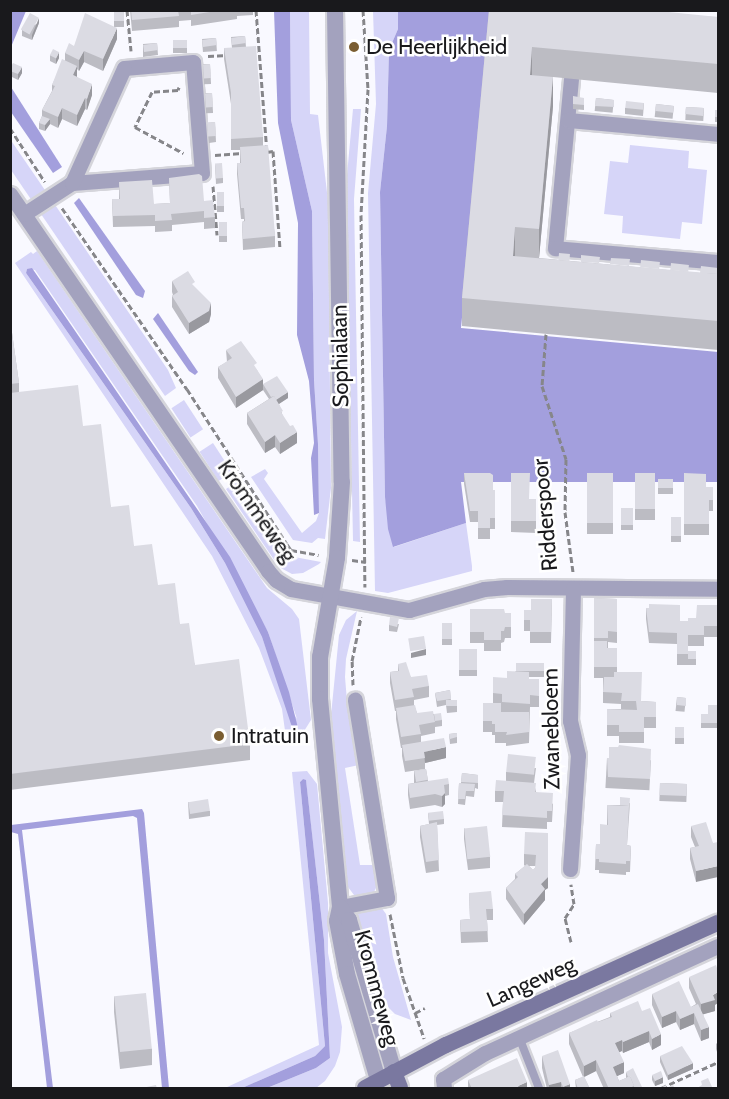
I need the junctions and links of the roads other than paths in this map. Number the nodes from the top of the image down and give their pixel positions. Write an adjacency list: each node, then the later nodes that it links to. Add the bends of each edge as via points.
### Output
1 (335, 10): 11 (street, Sophialaan, via 342,482 337,558)
2 (571, 79): 3 (street)
3 (568, 120): 4 (street); 8 (street, via 555,248)
4 (718, 134)
5 (72, 183): 5 (street, via 202,173 194,62 124,68); 7 (street)
6 (10, 194): 7 (street, Krommeweg)
7 (24, 214): 11 (street, Krommeweg, via 268,571 291,589)
8 (718, 262)
9 (573, 588): 10 (street); 11 (street, via 484,589 409,610); 13 (street, Zwanebloem, via 570,721 578,755)
10 (718, 589)
11 (330, 595): 14 (street, Krommeweg, via 320,657 320,699)
12 (356, 700): 14 (street, Krommeweg, via 387,898)
13 (570, 869)
14 (340, 907): 18 (street, Krommeweg, via 349,920); 20 (street, Krommeweg, via 337,921 347,974)
15 (718, 923): 18 (main road, Langeweg)
16 (718, 946): 17 (street, Langeweg)
17 (519, 1037): 19 (street, Langeweg, via 485,1053); 22 (lane)
18 (394, 1072): 20 (main road, Langeweg); 21 (main road)
19 (444, 1084)
20 (374, 1086)
21 (400, 1089)
22 (539, 1089)

